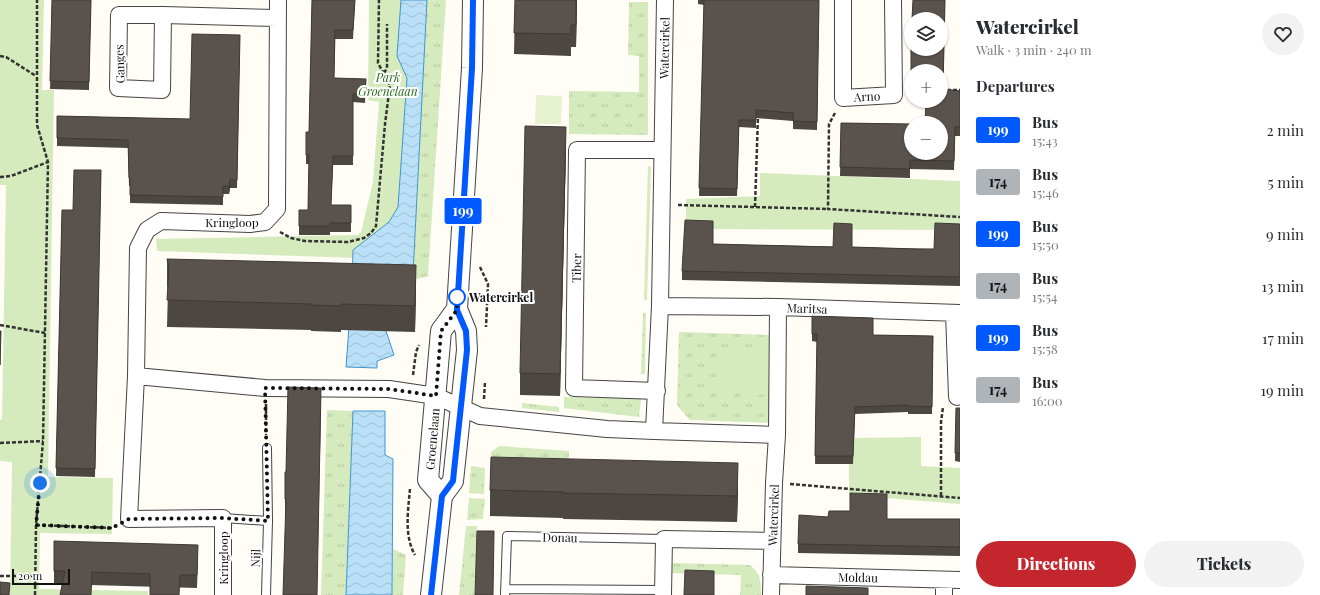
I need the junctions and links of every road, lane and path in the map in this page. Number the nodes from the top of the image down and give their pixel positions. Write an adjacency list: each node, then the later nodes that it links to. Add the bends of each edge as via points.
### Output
1 (36, 0): 13 (path)
2 (278, 0): 9 (street, Kringloop)
3 (379, 0): 12 (path, via 378,63)
4 (473, 0): 28 (street, Groenelaan, via 472,68)
5 (665, 0): 18 (street, Watercirkel)
6 (843, 0): 16 (street, Arno)
7 (893, 0): 16 (street, Arno, via 894,95)
8 (164, 15): 8 (street, Ganges, via 118,15 118,88 162,90); 9 (street, Ganges)
9 (278, 18): 25 (street, Kringloop, via 277,209)
10 (387, 24): 12 (path, via 387,68)
11 (0, 56): 13 (path, via 6,57)
12 (384, 73): 25 (path, via 390,85 376,226 371,233 364,238 348,242 304,241 291,238)
13 (37, 77): 19 (path, via 37,125)
14 (948, 90): 15 (path)
15 (960, 90)
16 (843, 98): 23 (path, via 829,124)
17 (758, 111): 22 (path)
18 (662, 150): 21 (street, Watercirkel); 34 (street, Tiber, via 577,150 574,388)
19 (48, 162): 20 (path, via 11,176); 31 (path)
20 (0, 177)
21 (662, 204): 22 (path); 26 (street, Watercirkel)
22 (755, 207): 23 (path)
23 (828, 209): 24 (path)
24 (960, 216)
25 (265, 222): 32 (street, Kringloop, via 250,224 161,221 146,230 138,248)
26 (660, 306): 27 (street, Maritsa); 34 (street, Watercirkel)
27 (778, 307): 29 (street, Maritsa); 39 (street, Watercirkel)
28 (457, 310): 35 (street, Groenelaan, via 441,331); 37 (street, Groenelaan, via 466,331 467,350)
29 (957, 313): 36 (street, Maritsa)
30 (0, 325): 31 (path)
31 (45, 333): 40 (path)
32 (136, 376): 33 (street); 48 (street, Kringloop)
33 (265, 388): 35 (street, via 389,389); 42 (path)
34 (657, 391): 38 (street, Watercirkel)
35 (436, 396): 37 (street); 44 (street, Groenelaan, via 428,480)
36 (958, 396): 45 (path, via 944,403 941,422)
37 (461, 408): 38 (street, via 480,416 607,429); 44 (street, Groenelaan, via 453,481)
38 (654, 431): 39 (street)
39 (777, 435): 43 (street, Watercirkel)
40 (43, 441): 41 (path); 50 (path)
41 (0, 443)
42 (266, 448): 49 (lane, Nijl)
43 (774, 483): 45 (path); 52 (street, Watercirkel)
44 (442, 496): 63 (street, Groenelaan)
45 (941, 496): 46 (path)
46 (960, 498)
47 (223, 518): 48 (street, Kringloop); 49 (lane); 61 (street, Kringloop)
48 (129, 519): 50 (path, via 112,528)
49 (268, 521): 62 (lane, Nijl)
50 (36, 525): 55 (path)
51 (664, 539): 52 (street, Donau); 58 (lane, Donau, via 507,536); 59 (street, Donau)
52 (772, 541): 53 (street, Watercirkel)
53 (771, 575): 57 (street, Moldau); 64 (street, Watercirkel)
54 (0, 576): 55 (path)
55 (35, 576): 60 (path)
56 (960, 580): 57 (street, Moldau)
57 (944, 587)
58 (505, 592): 59 (lane, Donau)
59 (663, 593)
60 (34, 595)
61 (223, 595)
62 (266, 595)
63 (431, 595)
64 (771, 595)

